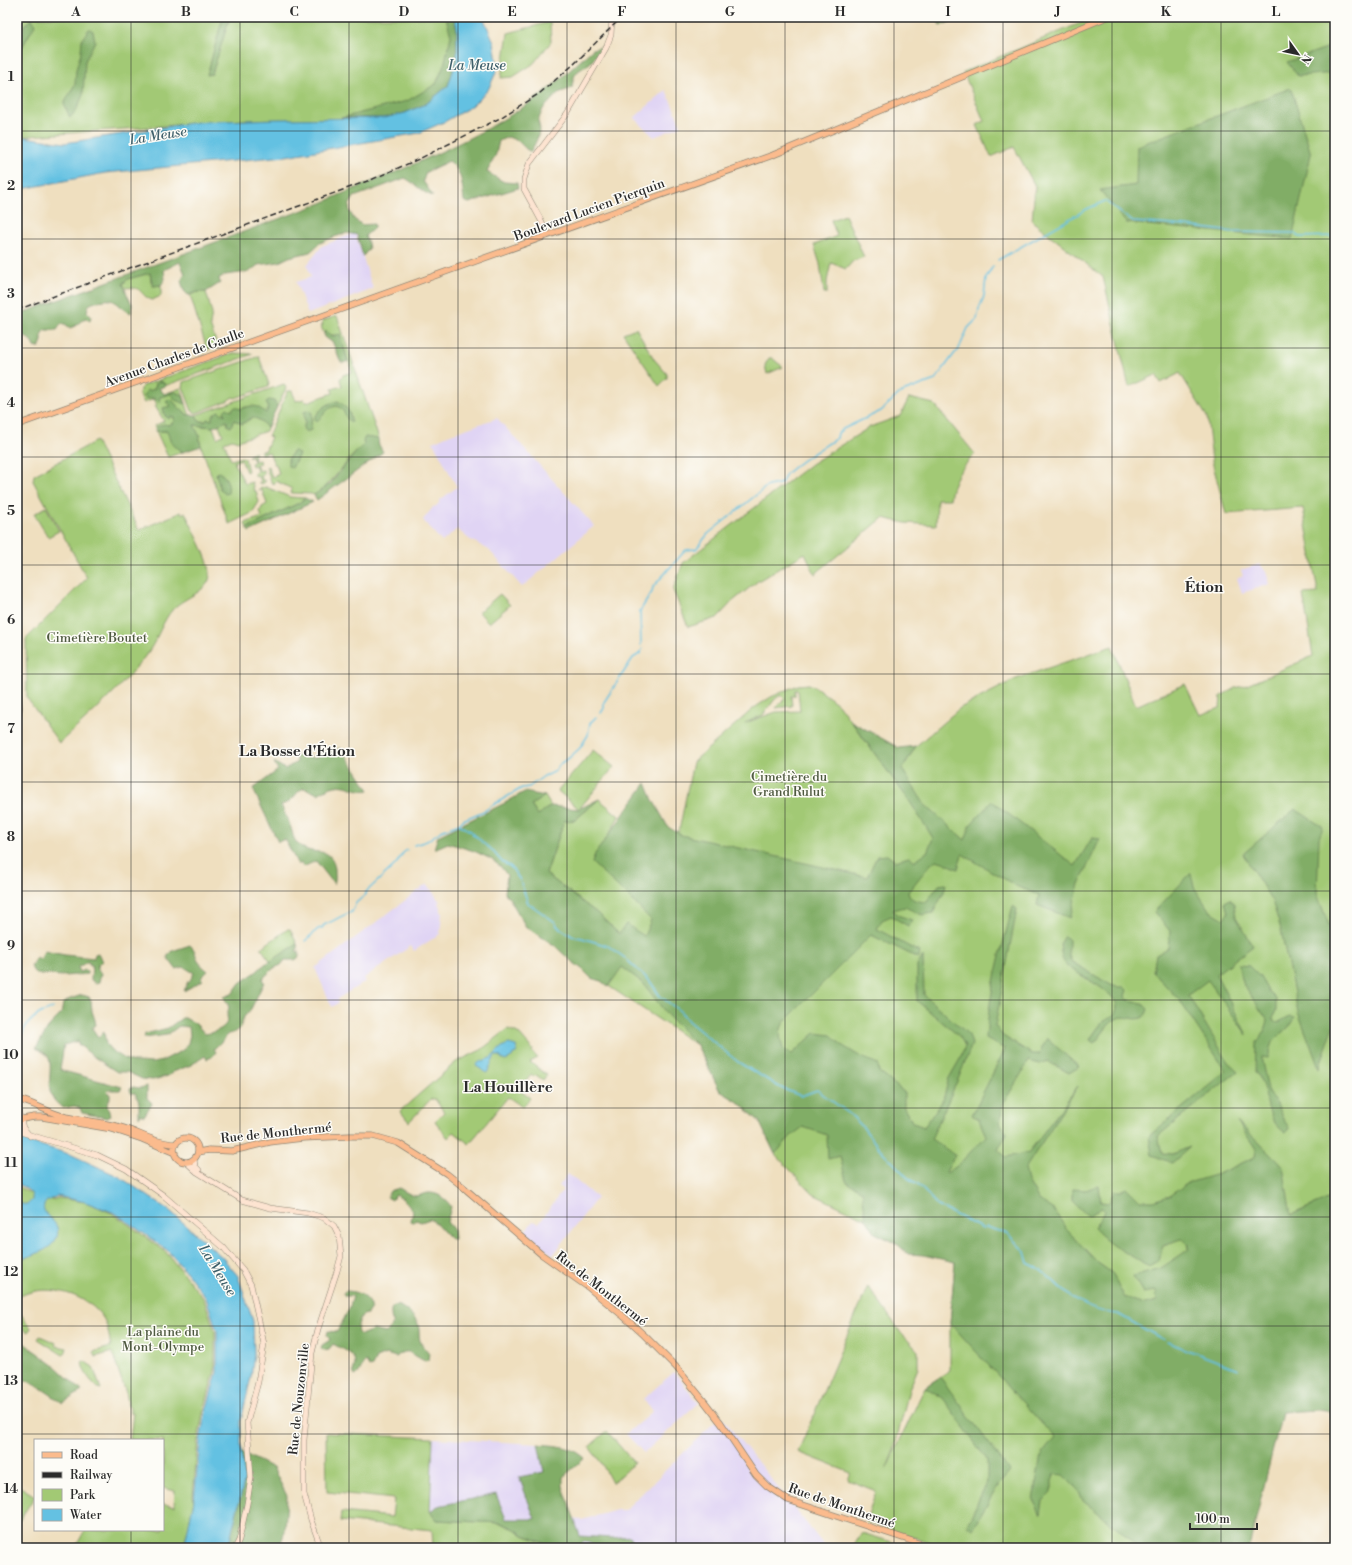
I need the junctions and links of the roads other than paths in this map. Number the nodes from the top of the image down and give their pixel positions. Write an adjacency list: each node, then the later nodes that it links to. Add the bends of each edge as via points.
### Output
1 (612, 17): 3 (street, via 609,43 568,113 530,164 524,178 524,189)
2 (1107, 17): 3 (main road, Boulevard Lucien Pierquin, via 773,155)
3 (547, 236): 4 (main road, Boulevard Lucien Pierquin)
4 (338, 311): 5 (main road, Avenue Charles de Gaulle)
5 (17, 425)
6 (17, 672): 7 (main road)
7 (17, 722)
8 (17, 1099): 13 (main road, via 55,1114 113,1125 160,1142)
9 (17, 1106): 10 (street)
10 (19, 1120): 12 (street); 17 (main road, Rue de Nouzonville, via 42,1117 112,1129)
11 (17, 1131): 12 (street)
12 (30, 1136): 21 (street, via 97,1155 126,1169 163,1195 223,1247 243,1270 251,1284 264,1344 258,1382 247,1423 251,1477 239,1540)
13 (176, 1144): 14 (main road, via 180,1140 189,1139); 17 (main road)
14 (197, 1145): 15 (main road, Rue de Monthermé); 16 (main road)
15 (214, 1150): 16 (main road, Rue de Monthermé); 23 (main road, Rue de Monthermé, via 232,1151 270,1142 350,1136 373,1136 398,1143 447,1174 541,1254 589,1288 644,1335 676,1367 704,1401 756,1475 767,1486 788,1500)
16 (198, 1152): 18 (main road)
17 (175, 1154): 19 (main road, Rue de Nouzonville, via 179,1160)
18 (194, 1159): 19 (main road); 20 (street, Rue de Nouzonville, via 195,1166)
19 (186, 1162): 20 (street, Rue de Nouzonville)
20 (207, 1178): 22 (street, Rue de Nouzonville, via 250,1203 324,1218 334,1226 339,1236 341,1256 312,1353 304,1440 304,1494)
21 (235, 1548)
22 (321, 1548)
23 (933, 1548)

